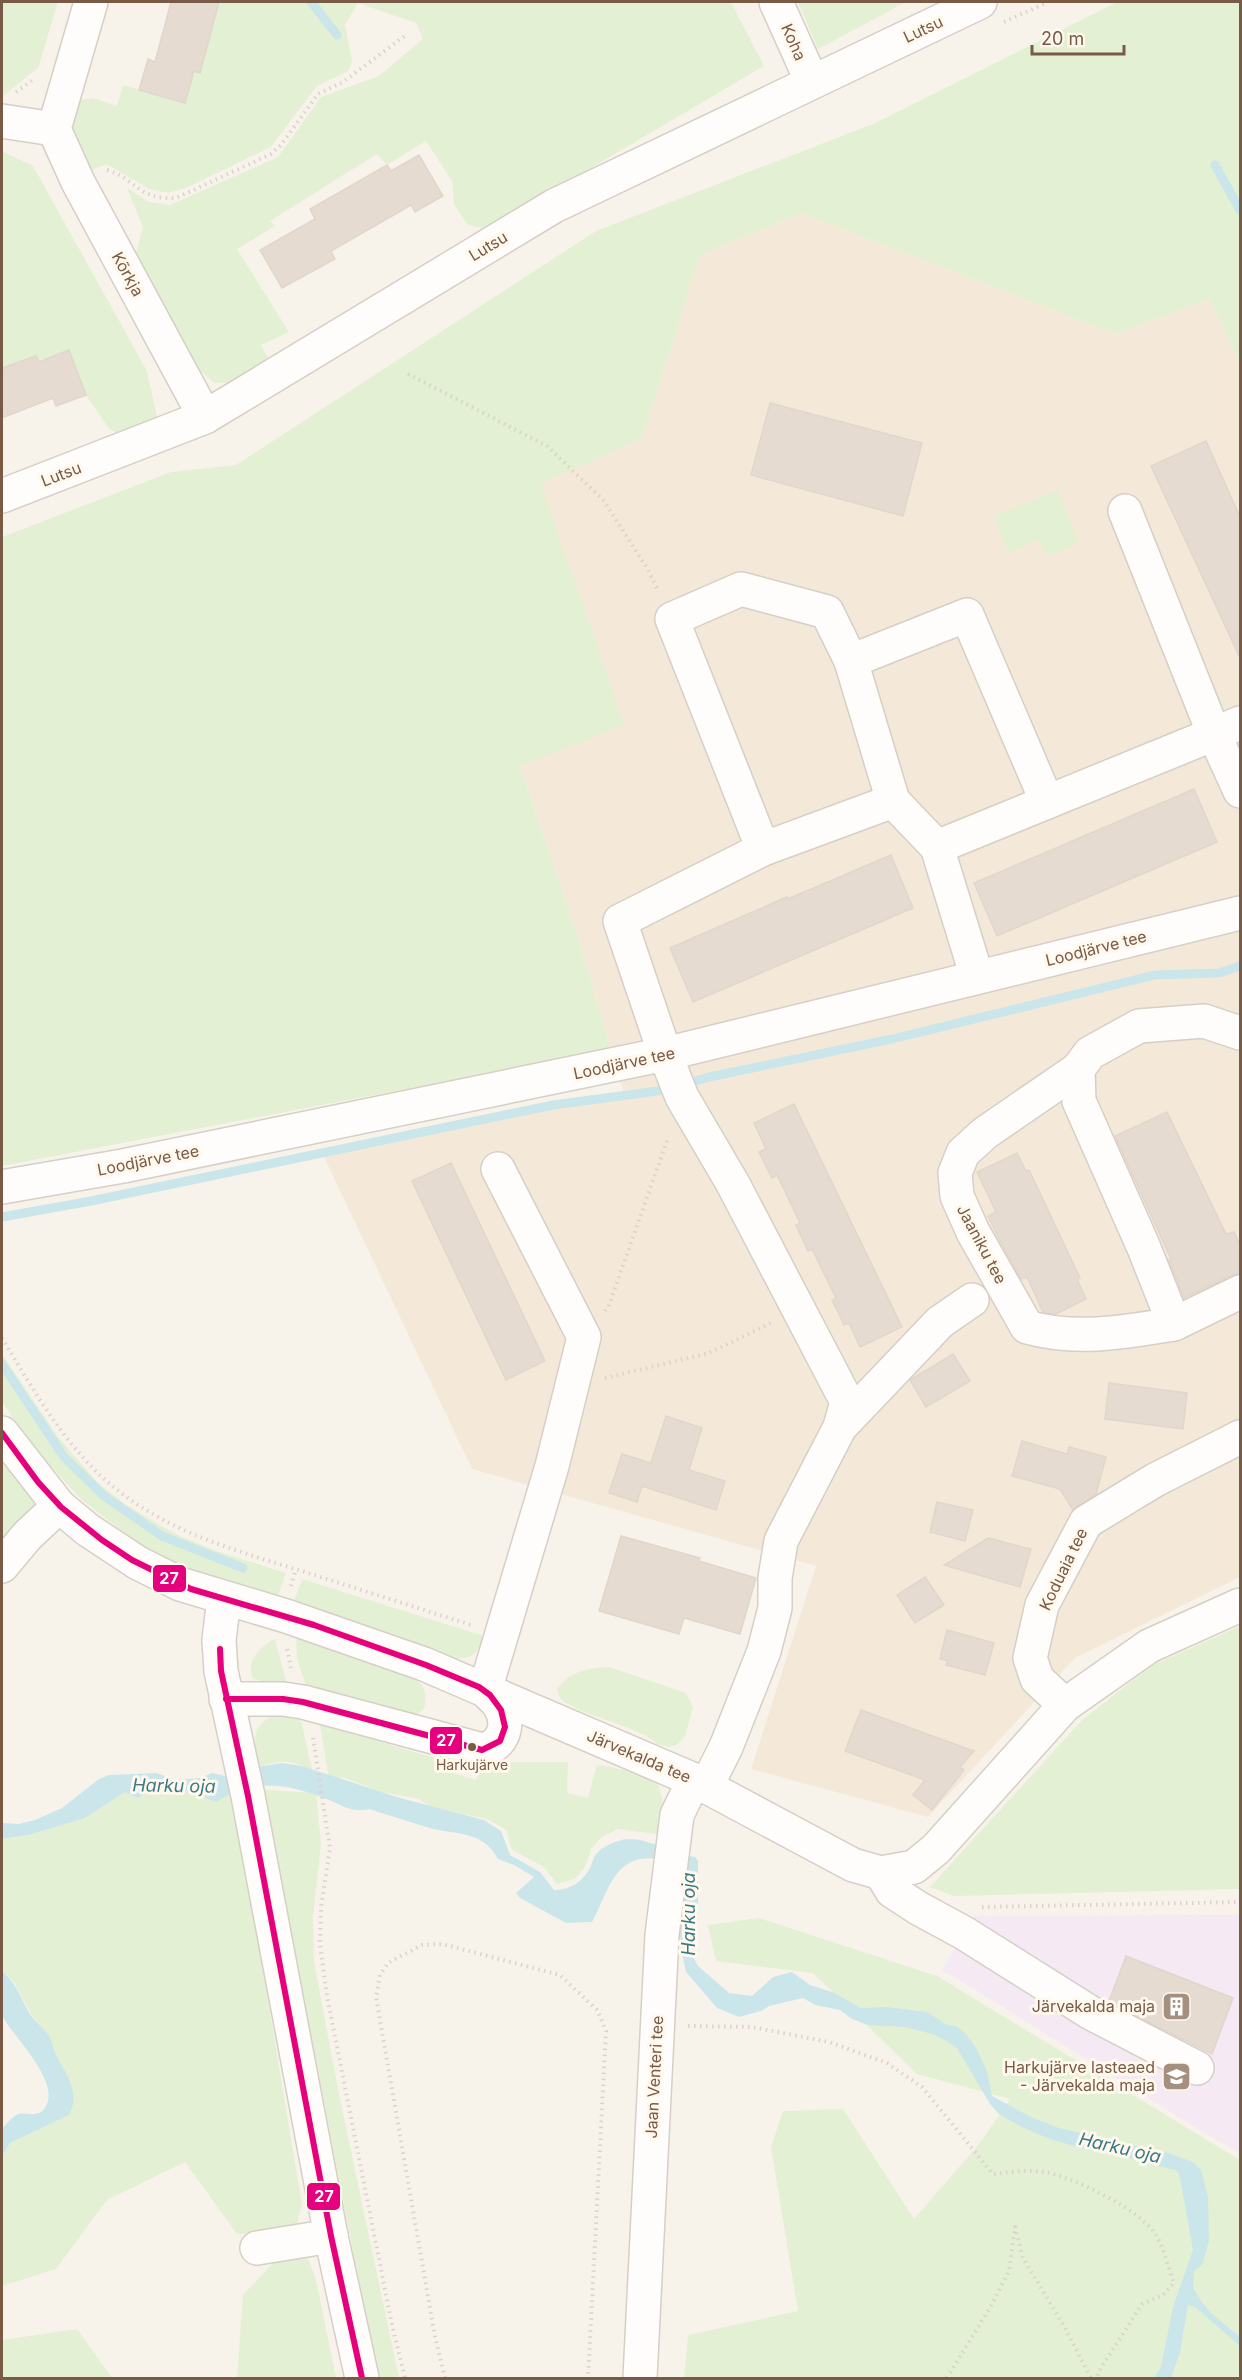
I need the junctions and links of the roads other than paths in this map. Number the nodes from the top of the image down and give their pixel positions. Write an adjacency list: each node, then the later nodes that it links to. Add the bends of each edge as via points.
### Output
1 (91, 2): 6 (street)
2 (776, 2): 4 (street, Koha)
3 (988, 14): 4 (street, Lutsu)
4 (812, 82): 7 (street, Lutsu, via 554,206)
5 (2, 121): 6 (street)
6 (54, 129): 7 (street, Kõrkja, via 78,182)
7 (205, 417): 8 (street, Lutsu)
8 (2, 496)
9 (1125, 511): 11 (street)
10 (851, 661): 13 (street); 14 (street, via 967,615); 16 (street, via 827,612 741,589 672,619)
11 (1227, 729): 12 (street); 14 (street)
12 (1240, 791)
13 (893, 801): 15 (street); 16 (street)
14 (1047, 802): 15 (street)
15 (937, 847): 18 (street)
16 (763, 849): 21 (street, via 620,921)
17 (1240, 913): 18 (street, Loodjärve tee)
18 (977, 977): 21 (street, Loodjärve tee)
19 (1240, 1033): 20 (street, Jaaniku tee, via 1204,1021 1139,1026 1090,1053)
20 (1078, 1069): 26 (street, via 1079,1101); 26 (street, Jaaniku tee, via 985,1133 963,1153 955,1173 957,1196 1027,1327 1048,1333 1101,1335)
21 (673, 1073): 23 (street, Loodjärve tee); 27 (street, via 847,1402)
22 (498, 1169): 34 (street, via 584,1338 552,1466)
23 (2, 1187)
24 (1240, 1293): 26 (street, Jaaniku tee)
25 (972, 1300): 27 (street, via 940,1322)
26 (1174, 1324)
27 (840, 1427): 37 (street, Jaan Venteri tee, via 781,1541 775,1608 764,1652 726,1747)
28 (2, 1433): 30 (street, Järvekalda tee)
29 (1240, 1437): 36 (street, Koduaia tee, via 1086,1521 1042,1605 1030,1658 1037,1679)
30 (59, 1506): 31 (street); 32 (street, Järvekalda tee, via 138,1563 180,1584)
31 (2, 1566)
32 (224, 1598): 34 (street, Järvekalda tee, via 424,1664); 35 (street, via 219,1640)
33 (1240, 1605): 36 (street, Järvekalda tee, via 1149,1646)
34 (485, 1690): 35 (street, via 504,1714 506,1725 498,1742 482,1750 303,1702); 37 (street, Järvekalda tee)
35 (226, 1699): 40 (street)
36 (1065, 1705): 38 (street, Järvekalda tee, via 936,1849 914,1867)
37 (700, 1783): 38 (street, Järvekalda tee, via 853,1866); 43 (street, Jaan Venteri tee, via 677,1815 662,1935)
38 (881, 1873): 39 (street, via 892,1891 918,1908 1091,2013)
39 (1197, 2068)
40 (331, 2236): 41 (street); 42 (street)
41 (257, 2248)
42 (362, 2379)
43 (640, 2379)

